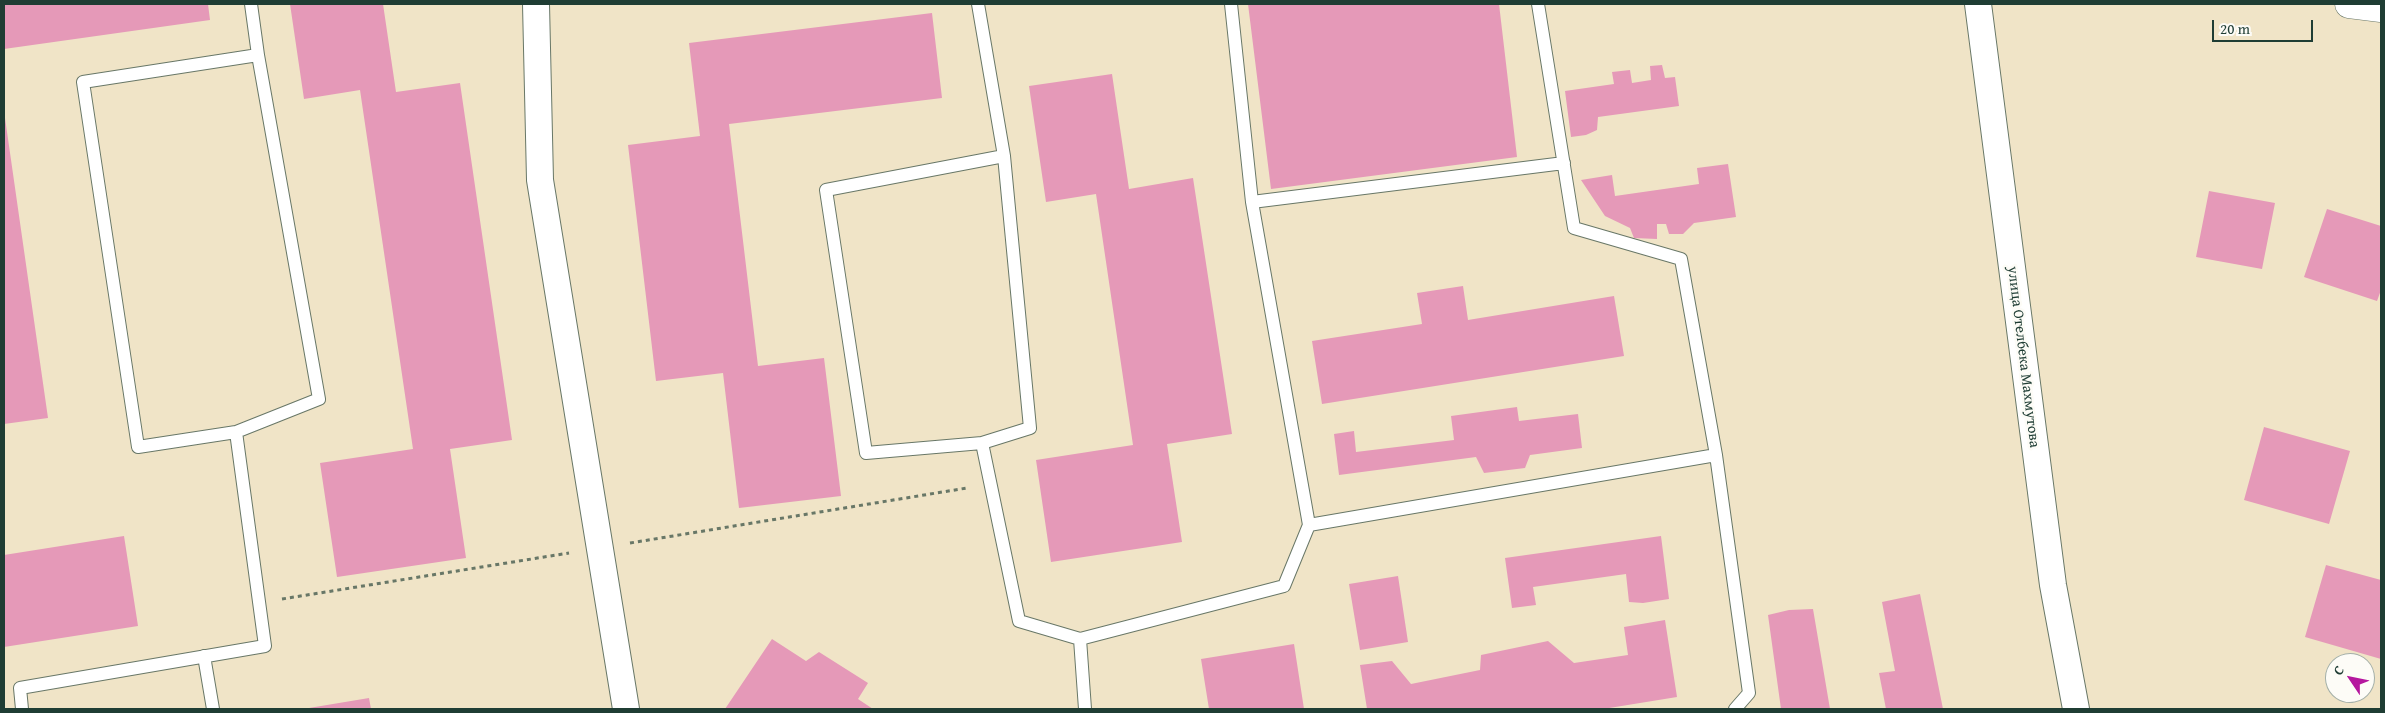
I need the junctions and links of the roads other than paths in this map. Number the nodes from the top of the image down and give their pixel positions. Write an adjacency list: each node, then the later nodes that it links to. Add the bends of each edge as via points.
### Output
1 (252, 4): 9 (lane)
2 (536, 4): 21 (street, via 540,180)
3 (978, 4): 10 (lane)
4 (1231, 4): 12 (lane)
5 (1538, 4): 11 (lane)
6 (1978, 4): 24 (street, улица Отелбека Махмутова, via 2053,585)
7 (2349, 4): 8 (street)
8 (2381, 8)
9 (258, 55): 13 (lane, via 319,399); 13 (lane, via 84,82 138,448)
10 (1004, 156): 14 (lane, via 1030,428); 14 (lane, via 826,190 866,453)
11 (1564, 163): 12 (lane); 15 (lane, via 1574,228 1681,259)
12 (1252, 202): 16 (lane)
13 (236, 432): 18 (lane, via 265,646)
14 (982, 443): 17 (lane, via 1019,620)
15 (1716, 455): 16 (lane); 23 (lane, via 1749,693)
16 (1309, 525): 17 (lane, via 1284,586)
17 (1080, 639): 22 (lane)
18 (204, 656): 19 (lane, via 20,688); 20 (lane)
19 (22, 709)
20 (213, 709)
21 (626, 709)
22 (1085, 709)
23 (1735, 709)
24 (2076, 709)

